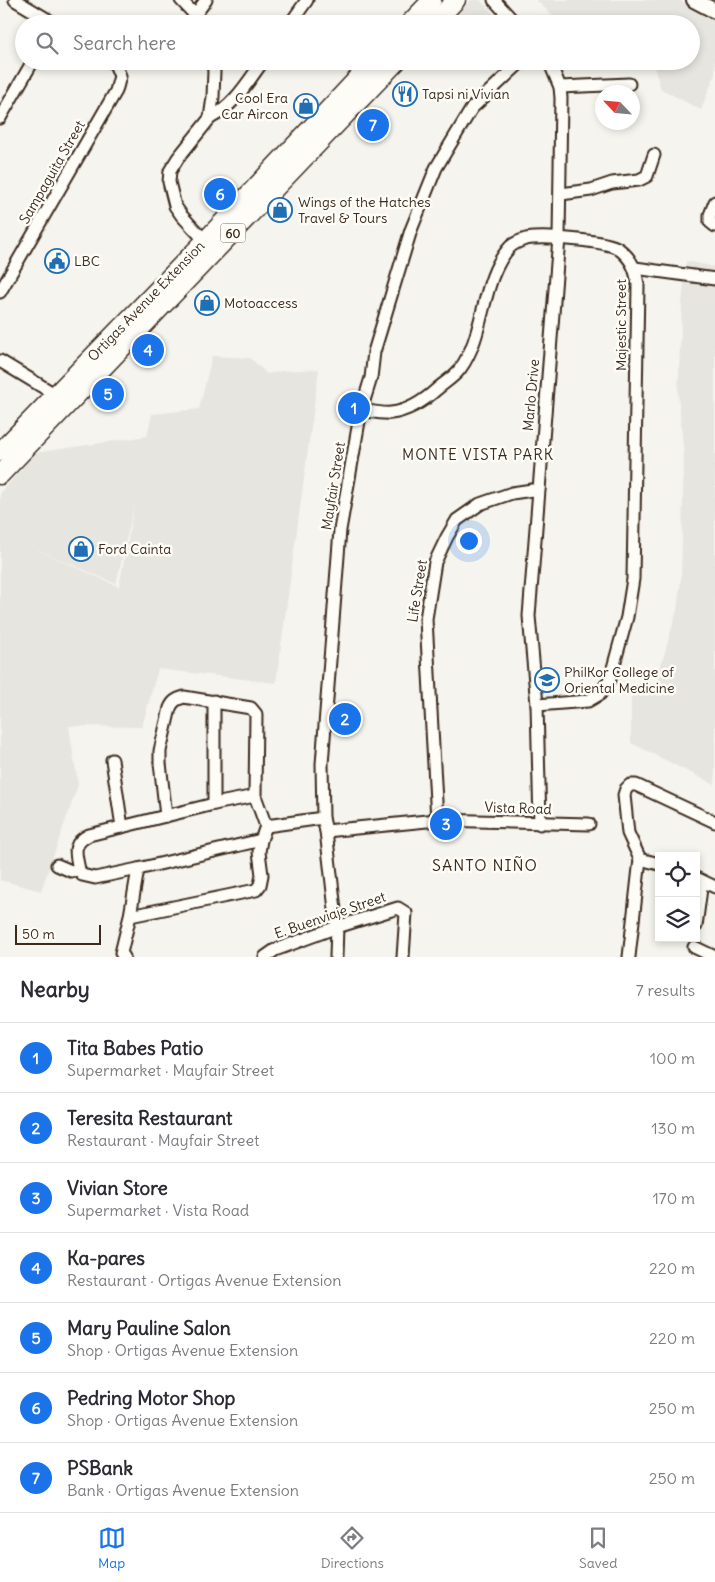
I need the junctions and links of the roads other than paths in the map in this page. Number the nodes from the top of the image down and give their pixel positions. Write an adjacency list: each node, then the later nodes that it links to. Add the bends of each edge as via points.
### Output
1 (15, 0): 10 (street)
2 (181, 0): 11 (street)
3 (206, 0): 12 (street)
4 (307, 0): 13 (street)
5 (432, 0): 14 (main road)
6 (456, 0): 15 (main road)
7 (494, 0): 16 (street)
8 (694, 0): 9 (street)
9 (715, 11)
10 (40, 15)
11 (194, 15)
12 (199, 15)
13 (296, 15)
14 (418, 15)
15 (442, 15)
16 (508, 15)
17 (28, 70): 26 (street)
18 (116, 70): 36 (street, Sampaguita Street, via 120,76 116,91)
19 (214, 70): 27 (street)
20 (256, 70): 27 (street, via 227,108)
21 (373, 70): 33 (main road, Ortigas Avenue Extension / 60)
22 (512, 70): 39 (street, Mayfair Street, via 472,108 436,168 411,230 374,352)
23 (553, 70): 25 (street, Marlo Drive)
24 (629, 84): 25 (street)
25 (560, 87): 29 (street, Marlo Drive)
26 (0, 118)
27 (210, 118): 33 (street, via 178,158 170,171 169,182 178,212)
28 (654, 155): 29 (street, via 647,176 639,180)
29 (561, 194): 32 (street, Marlo Drive)
30 (715, 202): 31 (street, via 710,216 710,222)
31 (715, 226)
32 (559, 238): 34 (street, Majestic Street, via 611,245 619,249); 39 (street, Majestic Street, via 525,239 511,246 495,272 475,341 460,370 417,404 391,413); 42 (street, Marlo Drive)
33 (210, 246): 38 (main road, Ortigas Avenue Extension / 60)
34 (635, 268): 35 (street); 44 (street, Majestic Street, via 638,285 633,579 627,617 610,679 600,694 588,701)
35 (715, 280)
36 (0, 292)
37 (0, 361): 38 (street)
38 (62, 399): 40 (main road, Ortigas Avenue Extension / 60); 41 (main road, Ortigas Avenue Extension / 60)
39 (361, 410): 49 (street, Mayfair Street, via 340,530 322,764)
40 (0, 452)
41 (0, 475)
42 (539, 489): 44 (street, Marlo Drive, via 529,616); 50 (street, Life Street, via 512,493 480,504 457,520 435,562 426,619)
43 (214, 701): 46 (street, via 250,708 256,714); 47 (street); 48 (street, via 184,697 172,702 160,752)
44 (537, 705): 52 (street, Marlo Drive)
45 (112, 760): 55 (street)
46 (255, 796): 47 (street); 54 (street)
47 (214, 804): 48 (street)
48 (166, 816): 55 (street)
49 (323, 818): 54 (street); 56 (street, Mayfair Street)
50 (437, 820): 52 (street, Vista Road); 56 (street, Vista Road)
51 (715, 822): 58 (street, via 630,784 624,795 628,833)
52 (540, 824): 53 (street, Vista Road)
53 (589, 824)
54 (266, 826): 57 (street)
55 (122, 827): 61 (street, via 79,840 75,848)
56 (326, 832): 66 (street, Mayfair Street)
57 (261, 840): 62 (street); 65 (street, via 262,875 256,890)
58 (640, 859): 59 (street); 72 (street)
59 (655, 863)
60 (57, 865): 61 (street, via 71,871)
61 (79, 870): 62 (street, via 82,875 94,878)
62 (138, 870): 65 (street)
63 (700, 880): 64 (street)
64 (715, 887)
65 (130, 916): 68 (street, via 121,953)
66 (337, 927): 69 (street, E. Buenviaje Street, via 275,950); 70 (street, Mayfair Street); 71 (street, E. Buenviaje Street, via 398,908 406,913)
67 (694, 947): 73 (street)
68 (124, 957)
69 (265, 957)
70 (336, 957)
71 (403, 957)
72 (630, 957)
73 (715, 957)

